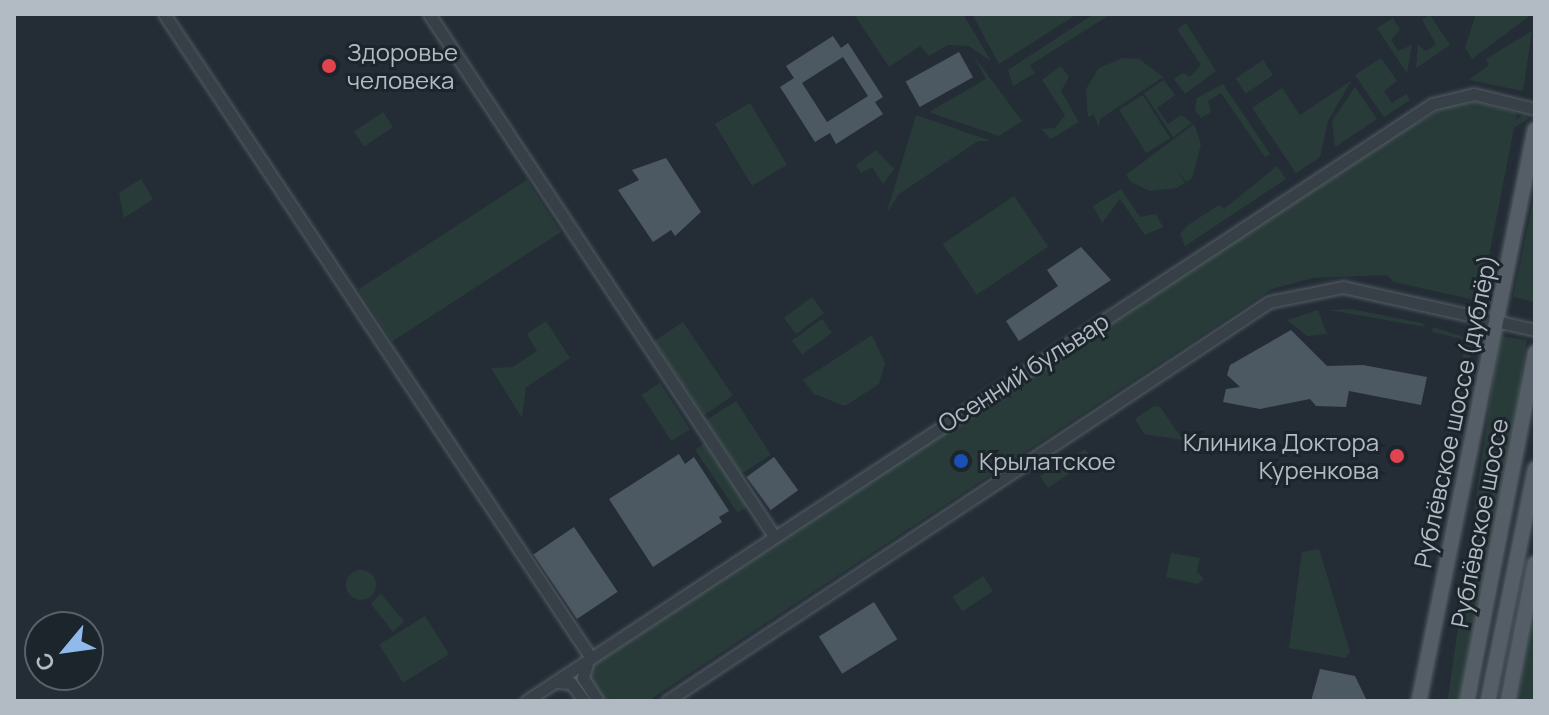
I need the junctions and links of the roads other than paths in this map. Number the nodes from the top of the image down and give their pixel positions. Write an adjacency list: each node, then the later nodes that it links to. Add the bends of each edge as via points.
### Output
1 (164, 14): 11 (street)
2 (429, 14): 9 (street)
3 (1535, 109): 9 (street, Осенний бульвар, via 1474,94 1432,104)
4 (1535, 130): 5 (main road, Рублёвское шоссе (дублёр))
5 (1496, 321): 6 (street); 16 (street, via 1343,287 1269,302); 17 (main road, Рублёвское шоссе (дублёр))
6 (1535, 330)
7 (1535, 353): 18 (main road, Рублёвское шоссе)
8 (1535, 469): 19 (main road, Рублёвское шоссе)
9 (774, 536): 11 (street, Осенний бульвар)
10 (1535, 564): 20 (main road)
11 (590, 659): 12 (street, Осенний бульвар); 15 (street, via 583,678)
12 (552, 684): 13 (street, Осенний бульвар); 14 (street, via 568,681)
13 (526, 701)
14 (584, 701)
15 (598, 701)
16 (667, 701)
17 (1419, 701)
18 (1467, 701)
19 (1488, 701)
20 (1508, 701)

